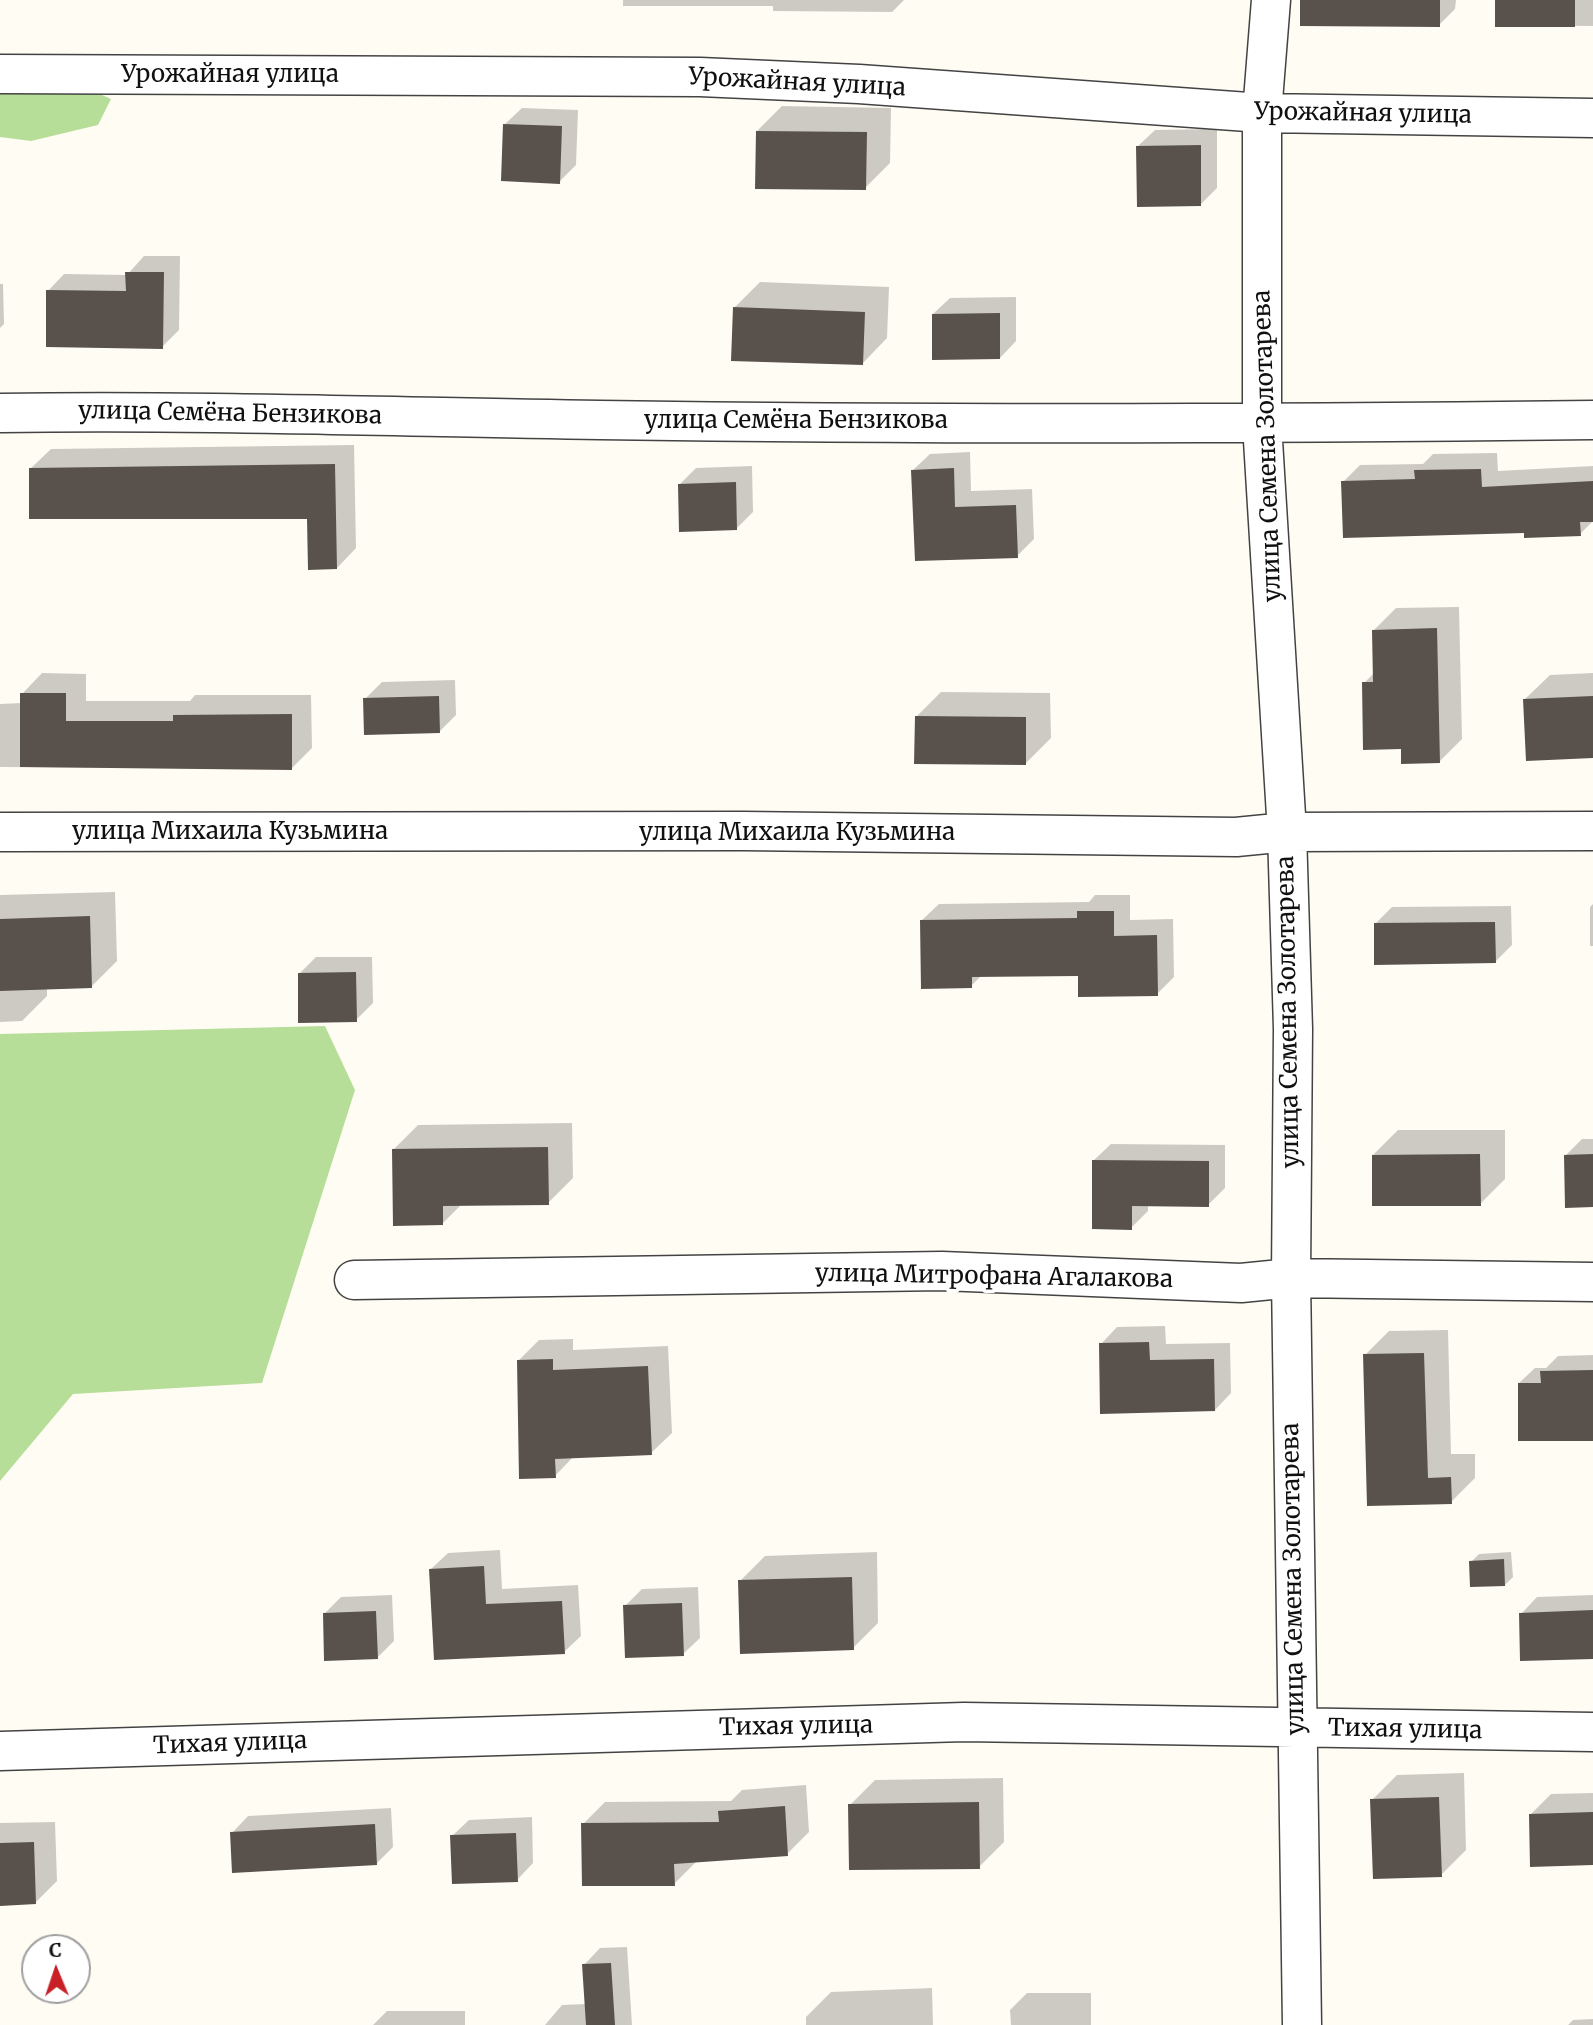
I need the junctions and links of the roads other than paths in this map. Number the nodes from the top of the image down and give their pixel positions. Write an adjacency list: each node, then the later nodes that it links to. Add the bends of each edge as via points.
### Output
1 (1271, 0): 3 (street, улица Семена Золотарева)
2 (0, 74): 3 (street, Урожайная улица, via 700,77)
3 (1262, 113): 4 (street, Урожайная улица); 7 (street, улица Семена Золотарева)
4 (1593, 118)
5 (0, 413): 7 (street, улица Семёна Бензикова, via 155,410 602,420)
6 (1593, 420): 7 (street, улица Семёна Бензикова)
7 (1262, 425): 8 (street, улица Семена Золотарева)
8 (1287, 831): 9 (street, улица Михаила Кузьмина); 10 (street, улица Михаила Кузьмина, via 1236,837 743,831); 11 (street, улица Семена Золотарева, via 1293,1029)
9 (1593, 831)
10 (0, 832)
11 (1291, 1278): 12 (street, улица Митрофана Агалакова, via 1241,1283 942,1270); 13 (street, улица Митрофана Агалакова); 14 (street, улица Семена Золотарева)
12 (354, 1280)
13 (1593, 1282)
14 (1296, 1729): 15 (street, Тихая улица); 16 (street, Тихая улица, via 964,1722); 17 (street, улица Семена Золотарева)
15 (1593, 1732)
16 (0, 1751)
17 (1302, 2025)

